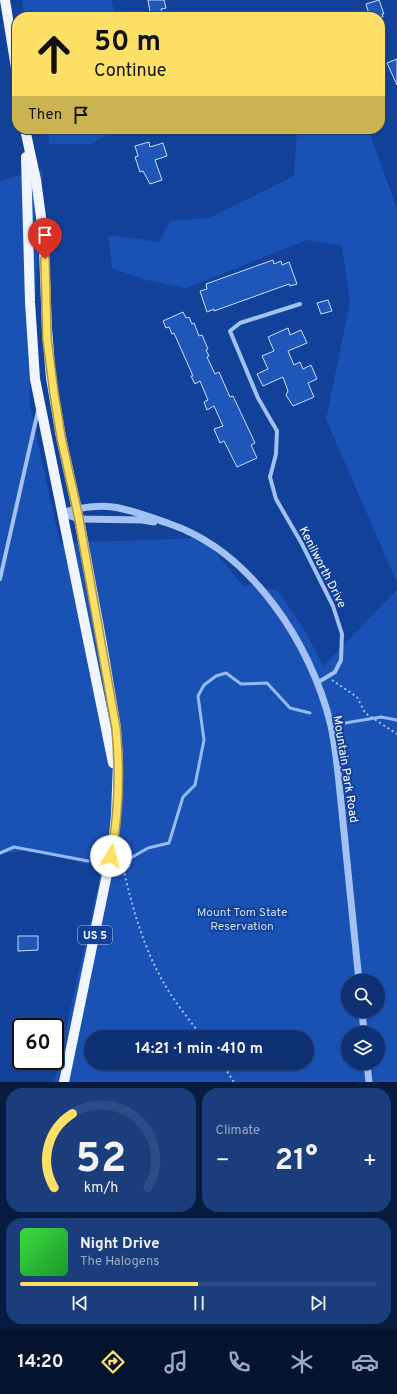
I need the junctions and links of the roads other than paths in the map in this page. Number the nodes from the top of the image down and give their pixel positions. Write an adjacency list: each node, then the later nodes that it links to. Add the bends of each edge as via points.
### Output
1 (5, 0): 2 (main road)
2 (12, 43)
3 (25, 134): 6 (main road, US 5, via 32,343)
4 (26, 134): 7 (main road, US 5, via 41,217 51,378)
5 (300, 304): 12 (street, Kenilworth Drive, via 240,323 230,331 258,398 277,431 276,454 270,477 276,499 333,606 342,634 341,660 335,672)
6 (40, 405): 8 (main road, US 5); 11 (street)
7 (76, 509): 8 (street, Mountain Park Road); 9 (main road, US 5); 10 (street, Mountain Park Road, via 94,506 123,508)
8 (62, 513): 9 (street, Mountain Park Road); 13 (main road, US 5)
9 (79, 519): 10 (street, Mountain Park Road, via 142,520); 13 (main road, US 5, via 116,728)
10 (174, 525): 12 (street, Mountain Park Road, via 220,550 250,575 273,604 302,649)
11 (0, 579)
12 (317, 683): 14 (street, Mountain Park Road, via 331,727 337,768)
13 (118, 788): 16 (main road, US 5, via 113,845)
14 (358, 974)
15 (368, 1070): 17 (street)
16 (64, 1082)
17 (369, 1082)

